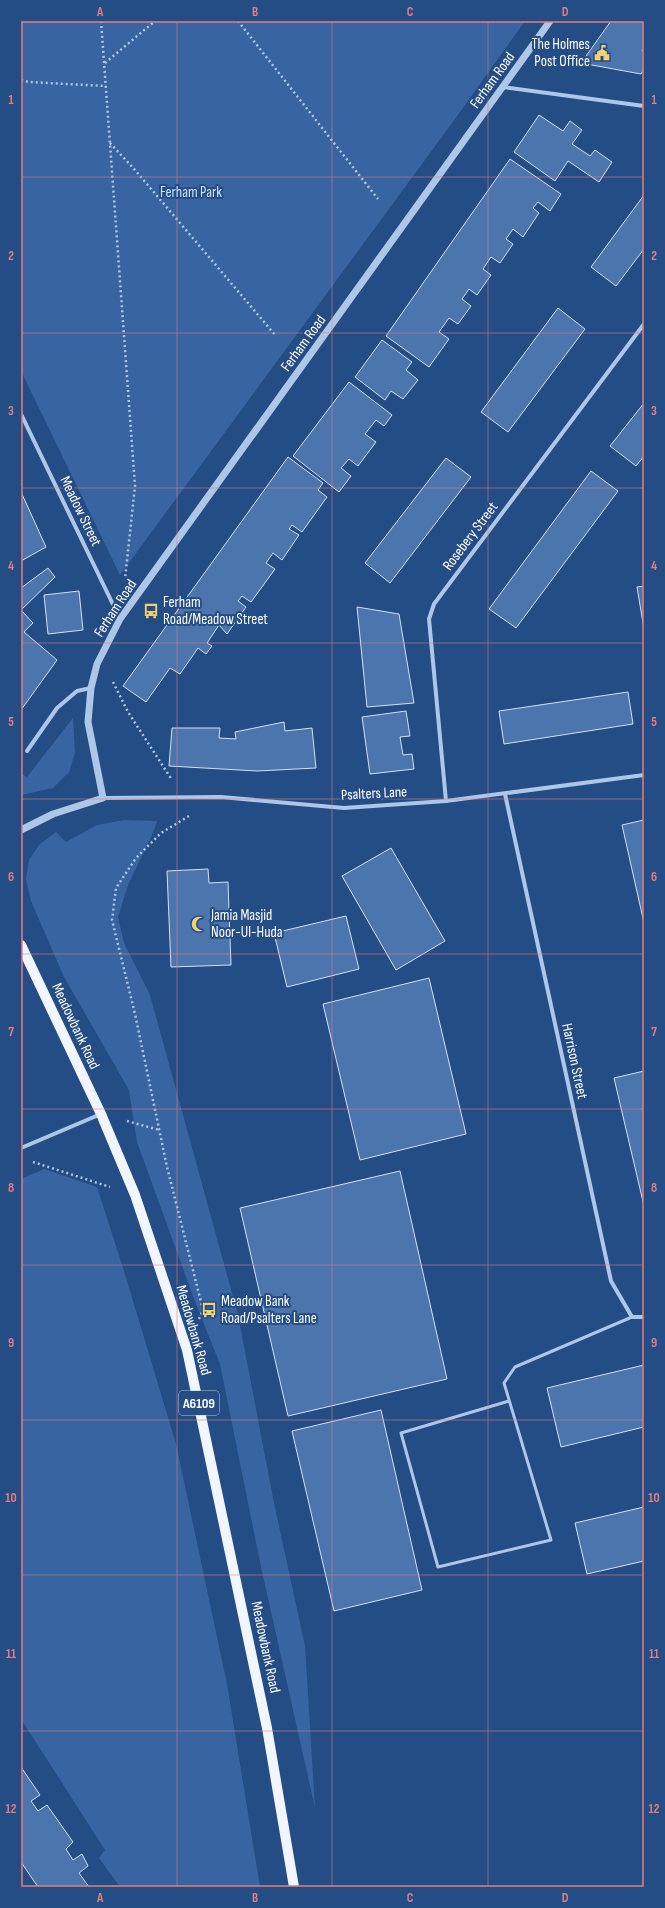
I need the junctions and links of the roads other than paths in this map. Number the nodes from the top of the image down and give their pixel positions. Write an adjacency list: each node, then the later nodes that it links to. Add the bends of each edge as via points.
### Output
1 (550, 21): 2 (street, Ferham Road)
2 (503, 87): 3 (street); 6 (street, Ferham Road)
3 (644, 106)
4 (644, 324): 12 (street, Rosebery Street, via 434,604 430,619)
5 (21, 414): 6 (street, Meadow Street)
6 (120, 619): 7 (street, Ferham Road, via 100,658)
7 (91, 688): 8 (street, via 77,691 57,708); 11 (street, Ferham Road, via 88,722)
8 (27, 751)
9 (644, 775): 10 (street, Psalters Lane)
10 (505, 794): 12 (street, Psalters Lane); 17 (street, Harrison Street, via 611,1281)
11 (103, 798): 12 (street, Psalters Lane, via 221,797 344,808); 13 (street, via 53,814)
12 (446, 801)
13 (21, 830)
14 (21, 945): 15 (main road, Meadowbank Road / A6109)
15 (101, 1114): 16 (street); 20 (main road, Meadowbank Road / A6109, via 135,1195 187,1350 267,1728)
16 (21, 1148)
17 (632, 1317): 18 (street); 19 (lane, via 515,1367 504,1383)
18 (644, 1317)
19 (509, 1401): 19 (lane, via 551,1540 438,1567 402,1433)
20 (294, 1887)

